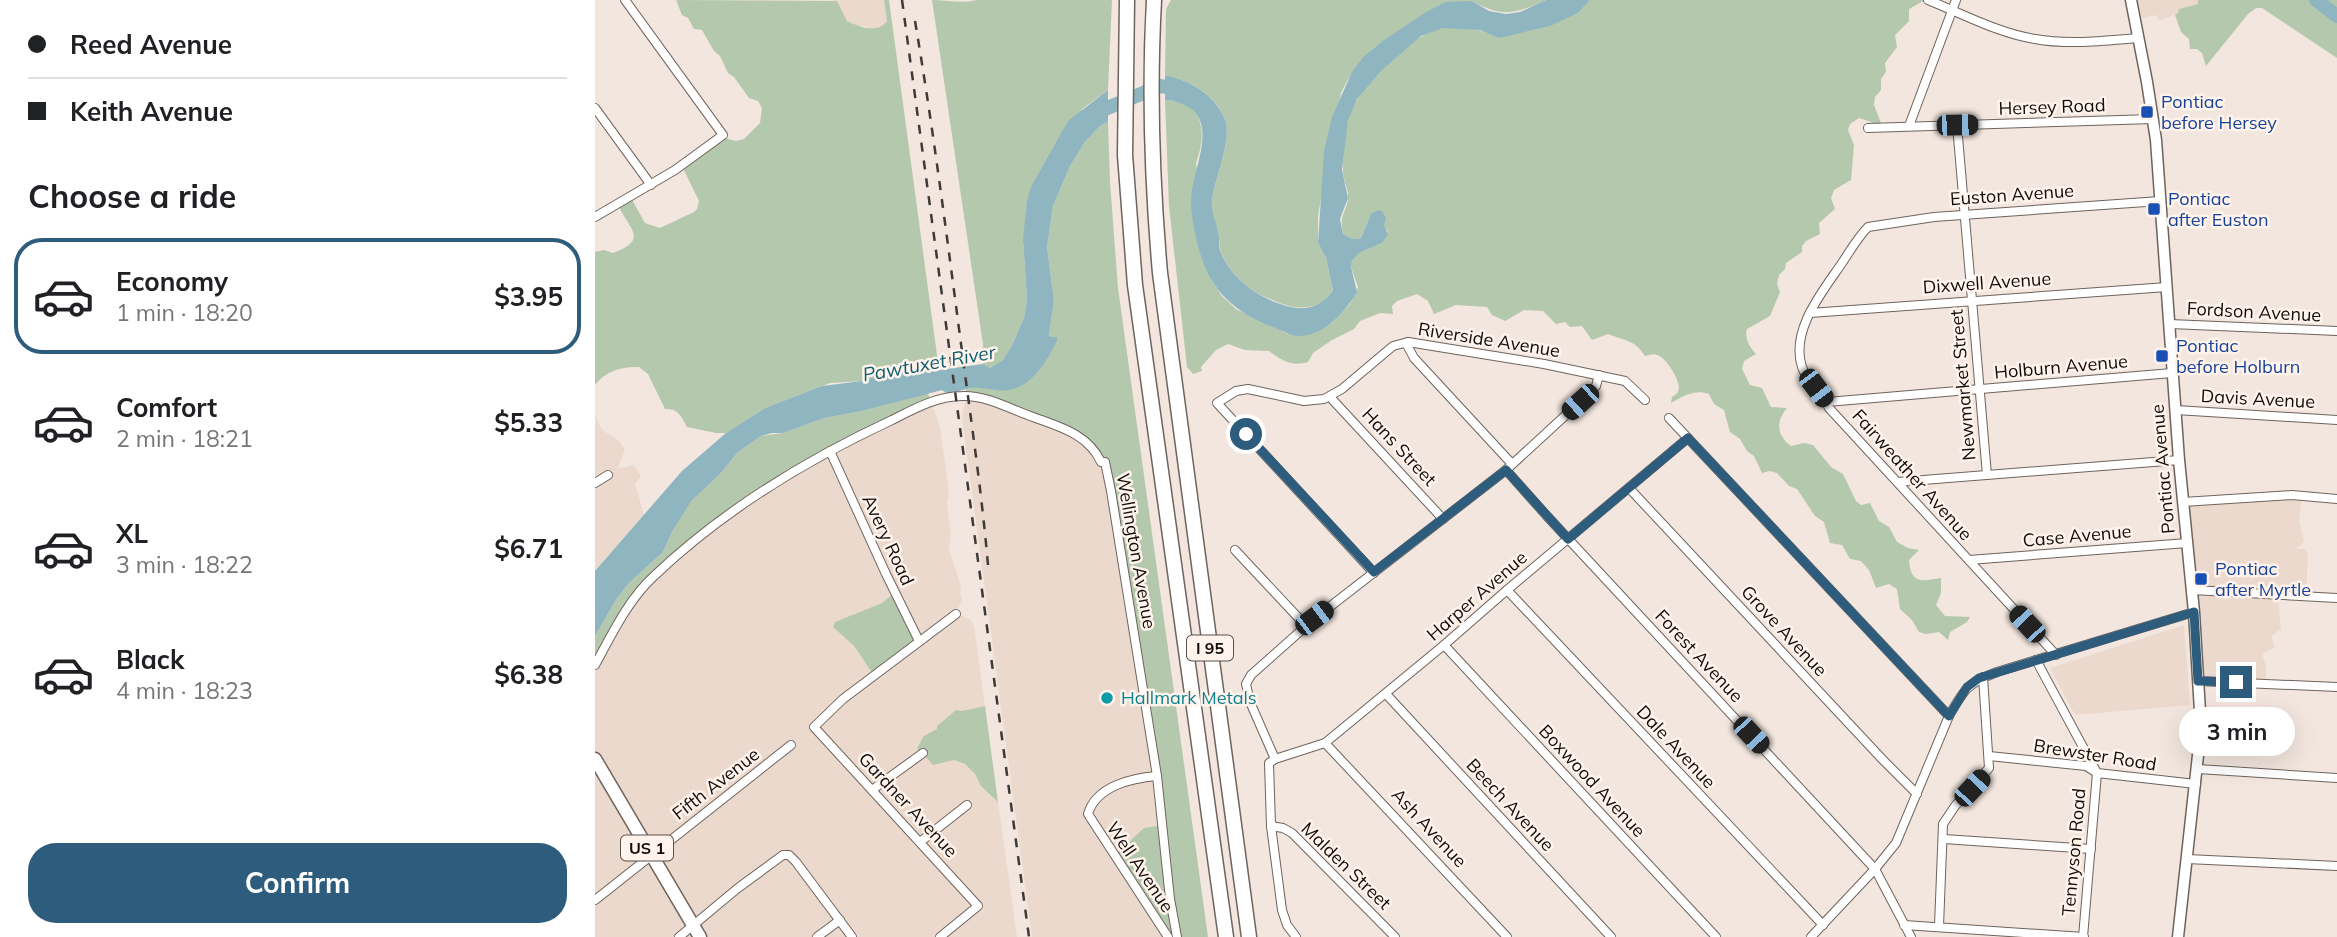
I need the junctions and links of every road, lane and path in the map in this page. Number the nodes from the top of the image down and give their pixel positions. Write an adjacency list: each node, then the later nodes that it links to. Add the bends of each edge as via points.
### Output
1 (625, 0): 14 (street, via 723,135)
2 (1127, 0): 103 (highway, I 95, via 1125,117 1140,328)
3 (1154, 0): 104 (highway, I 95, via 1151,108 1161,284)
4 (1928, 0): 7 (street)
5 (1956, 0): 7 (street)
6 (2130, 0): 8 (main road, Pontiac Avenue)
7 (1952, 10): 8 (street, via 2034,39); 12 (street)
8 (2138, 38): 10 (main road, Pontiac Avenue)
9 (595, 108): 14 (street)
10 (2153, 119): 11 (street, Hersey Road); 15 (main road, Pontiac Avenue)
11 (1957, 125): 12 (street, Hersey Road); 16 (street, Newmarket Street)
12 (1909, 126): 13 (street, Hersey Road)
13 (1868, 128)
14 (651, 185): 17 (street)
15 (2160, 201): 16 (street, Euston Avenue); 19 (main road, Pontiac Avenue)
16 (1964, 215): 18 (street, Euston Avenue); 20 (street, Newmarket Street)
17 (595, 217)
18 (1868, 227): 21 (street, Fairweather Avenue)
19 (2167, 286): 20 (street, Dixwell Avenue); 22 (main road, Pontiac Avenue)
20 (1971, 300): 21 (street, Dixwell Avenue); 27 (street, Newmarket Street)
21 (1810, 313): 30 (street, Fairweather Avenue, via 1799,353 1806,375)
22 (2170, 324): 23 (street, Fordson Avenue); 25 (main road, Pontiac Avenue)
23 (2337, 331)
24 (1408, 342): 26 (street, Riverside Avenue); 28 (street, Riverside Avenue, via 1393,346); 37 (street, Forest Avenue, via 1414,358)
25 (2172, 373): 27 (street, Holburn Avenue); 31 (main road, Pontiac Avenue)
26 (1599, 375): 29 (street, Riverside Avenue, via 1625,381); 37 (street, via 1596,386)
27 (1979, 390): 30 (street, Holburn Avenue); 39 (street, Newmarket Street)
28 (1330, 397): 45 (street, Hans Street); 50 (street, via 1304,401 1248,389 1217,403)
29 (1645, 400)
30 (1826, 402): 40 (street, Fairweather Avenue)
31 (2176, 410): 33 (street, Davis Avenue); 36 (main road, Pontiac Avenue)
32 (1669, 418): 34 (street)
33 (2337, 420)
34 (1688, 438): 42 (street, Harper Avenue); 66 (street)
35 (830, 451): 57 (street, Avery Road); 61 (street, Wellington Avenue, via 723,519 653,577); 75 (street, Wellington Avenue, via 931,402 963,396 993,402 1084,439 1105,462)
36 (2179, 460): 39 (street); 44 (main road, Pontiac Avenue)
37 (1509, 467): 45 (street); 46 (street, Forest Avenue)
38 (608, 475): 41 (street)
39 (1987, 475): 40 (street)
40 (1898, 482): 49 (street, Fairweather Avenue)
41 (595, 483)
42 (1629, 488): 46 (street, Harper Avenue); 79 (street, Grove Avenue)
43 (2337, 499): 44 (street, via 2292,495)
44 (2183, 502): 47 (main road, Pontiac Avenue)
45 (1443, 519): 50 (street)
46 (1568, 539): 51 (street, Harper Avenue); 88 (street, Forest Avenue)
47 (2187, 543): 49 (street, Case Avenue); 52 (main road, Pontiac Avenue)
48 (1235, 550): 56 (street)
49 (1969, 560): 59 (street, Fairweather Avenue)
50 (1374, 572): 56 (street)
51 (1507, 590): 58 (street, Harper Avenue); 91 (street, Dale Avenue)
52 (2192, 590): 53 (street); 54 (main road, Pontiac Avenue)
53 (2337, 598)
54 (2194, 612): 59 (street); 63 (main road, Pontiac Avenue)
55 (956, 614): 57 (street)
56 (1306, 626): 72 (street, via 1246,684)
57 (919, 641): 78 (street, Gardner Avenue, via 814,727)
58 (1444, 645): 65 (street, Harper Avenue); 109 (street, Boxwood Avenue)
59 (2056, 655): 60 (street)
60 (2036, 660): 62 (street); 74 (street, Tennyson Road)
61 (595, 665)
62 (1983, 677): 66 (street, via 1967,687); 70 (street)
63 (2198, 681): 64 (street); 73 (main road, Pontiac Avenue)
64 (2337, 687)
65 (1386, 694): 67 (street, Harper Avenue); 108 (street, Beech Avenue)
66 (1949, 716): 79 (street)
67 (1325, 743): 72 (street, Harper Avenue); 107 (street, Ash Avenue)
68 (791, 745): 85 (street, Fifth Avenue)
69 (923, 753): 78 (street)
70 (1989, 756): 74 (street, Brewster Road, via 2086,766); 82 (street, via 1989,768 1946,816)
71 (595, 759): 85 (main road, US 1)
72 (1275, 759): 81 (street, via 1269,763)
73 (2198, 769): 76 (street); 77 (main road, Pontiac Avenue)
74 (2097, 773): 77 (street, Brewster Road); 84 (street, Tennyson Road)
75 (1157, 776): 101 (street, Well Avenue, via 1122,782 1090,806 1087,814); 102 (street, Wellington Avenue)
76 (2337, 778)
77 (2196, 784): 86 (main road, Pontiac Avenue)
78 (872, 790): 83 (street, Gardner Avenue)
79 (1917, 794): 88 (street, via 1899,836)
80 (967, 805): 83 (street)
81 (1271, 827): 105 (street, via 1283,917); 106 (street, Malden Street, via 1292,833)
82 (1944, 839): 84 (street); 93 (street)
83 (920, 842): 100 (street, Gardner Avenue, via 978,906)
84 (2091, 849): 111 (street, Tennyson Road)
85 (651, 855): 89 (street, Fifth Avenue); 94 (main road, US 1)
86 (2187, 859): 87 (street); 112 (main road, Pontiac Avenue)
87 (2337, 866)
88 (1875, 869): 91 (street); 92 (street, Forest Avenue)
89 (595, 900)
90 (840, 919): 94 (street, via 796,862 783,855 738,888); 98 (street); 99 (street)
91 (1823, 925): 96 (street)
92 (1905, 925): 93 (street); 110 (street, Forest Avenue)
93 (1939, 926): 95 (street)
94 (697, 932): 97 (street)
95 (1999, 934): 111 (street)
96 (1815, 935)
97 (680, 937)
98 (817, 937)
99 (852, 937)
100 (940, 937)
101 (1168, 937)
102 (1177, 937)
103 (1226, 937)
104 (1249, 937)
105 (1296, 937)
106 (1395, 937)
107 (1507, 937)
108 (1611, 937)
109 (1716, 937)
110 (1911, 937)
111 (2084, 937)
112 (2178, 937)

